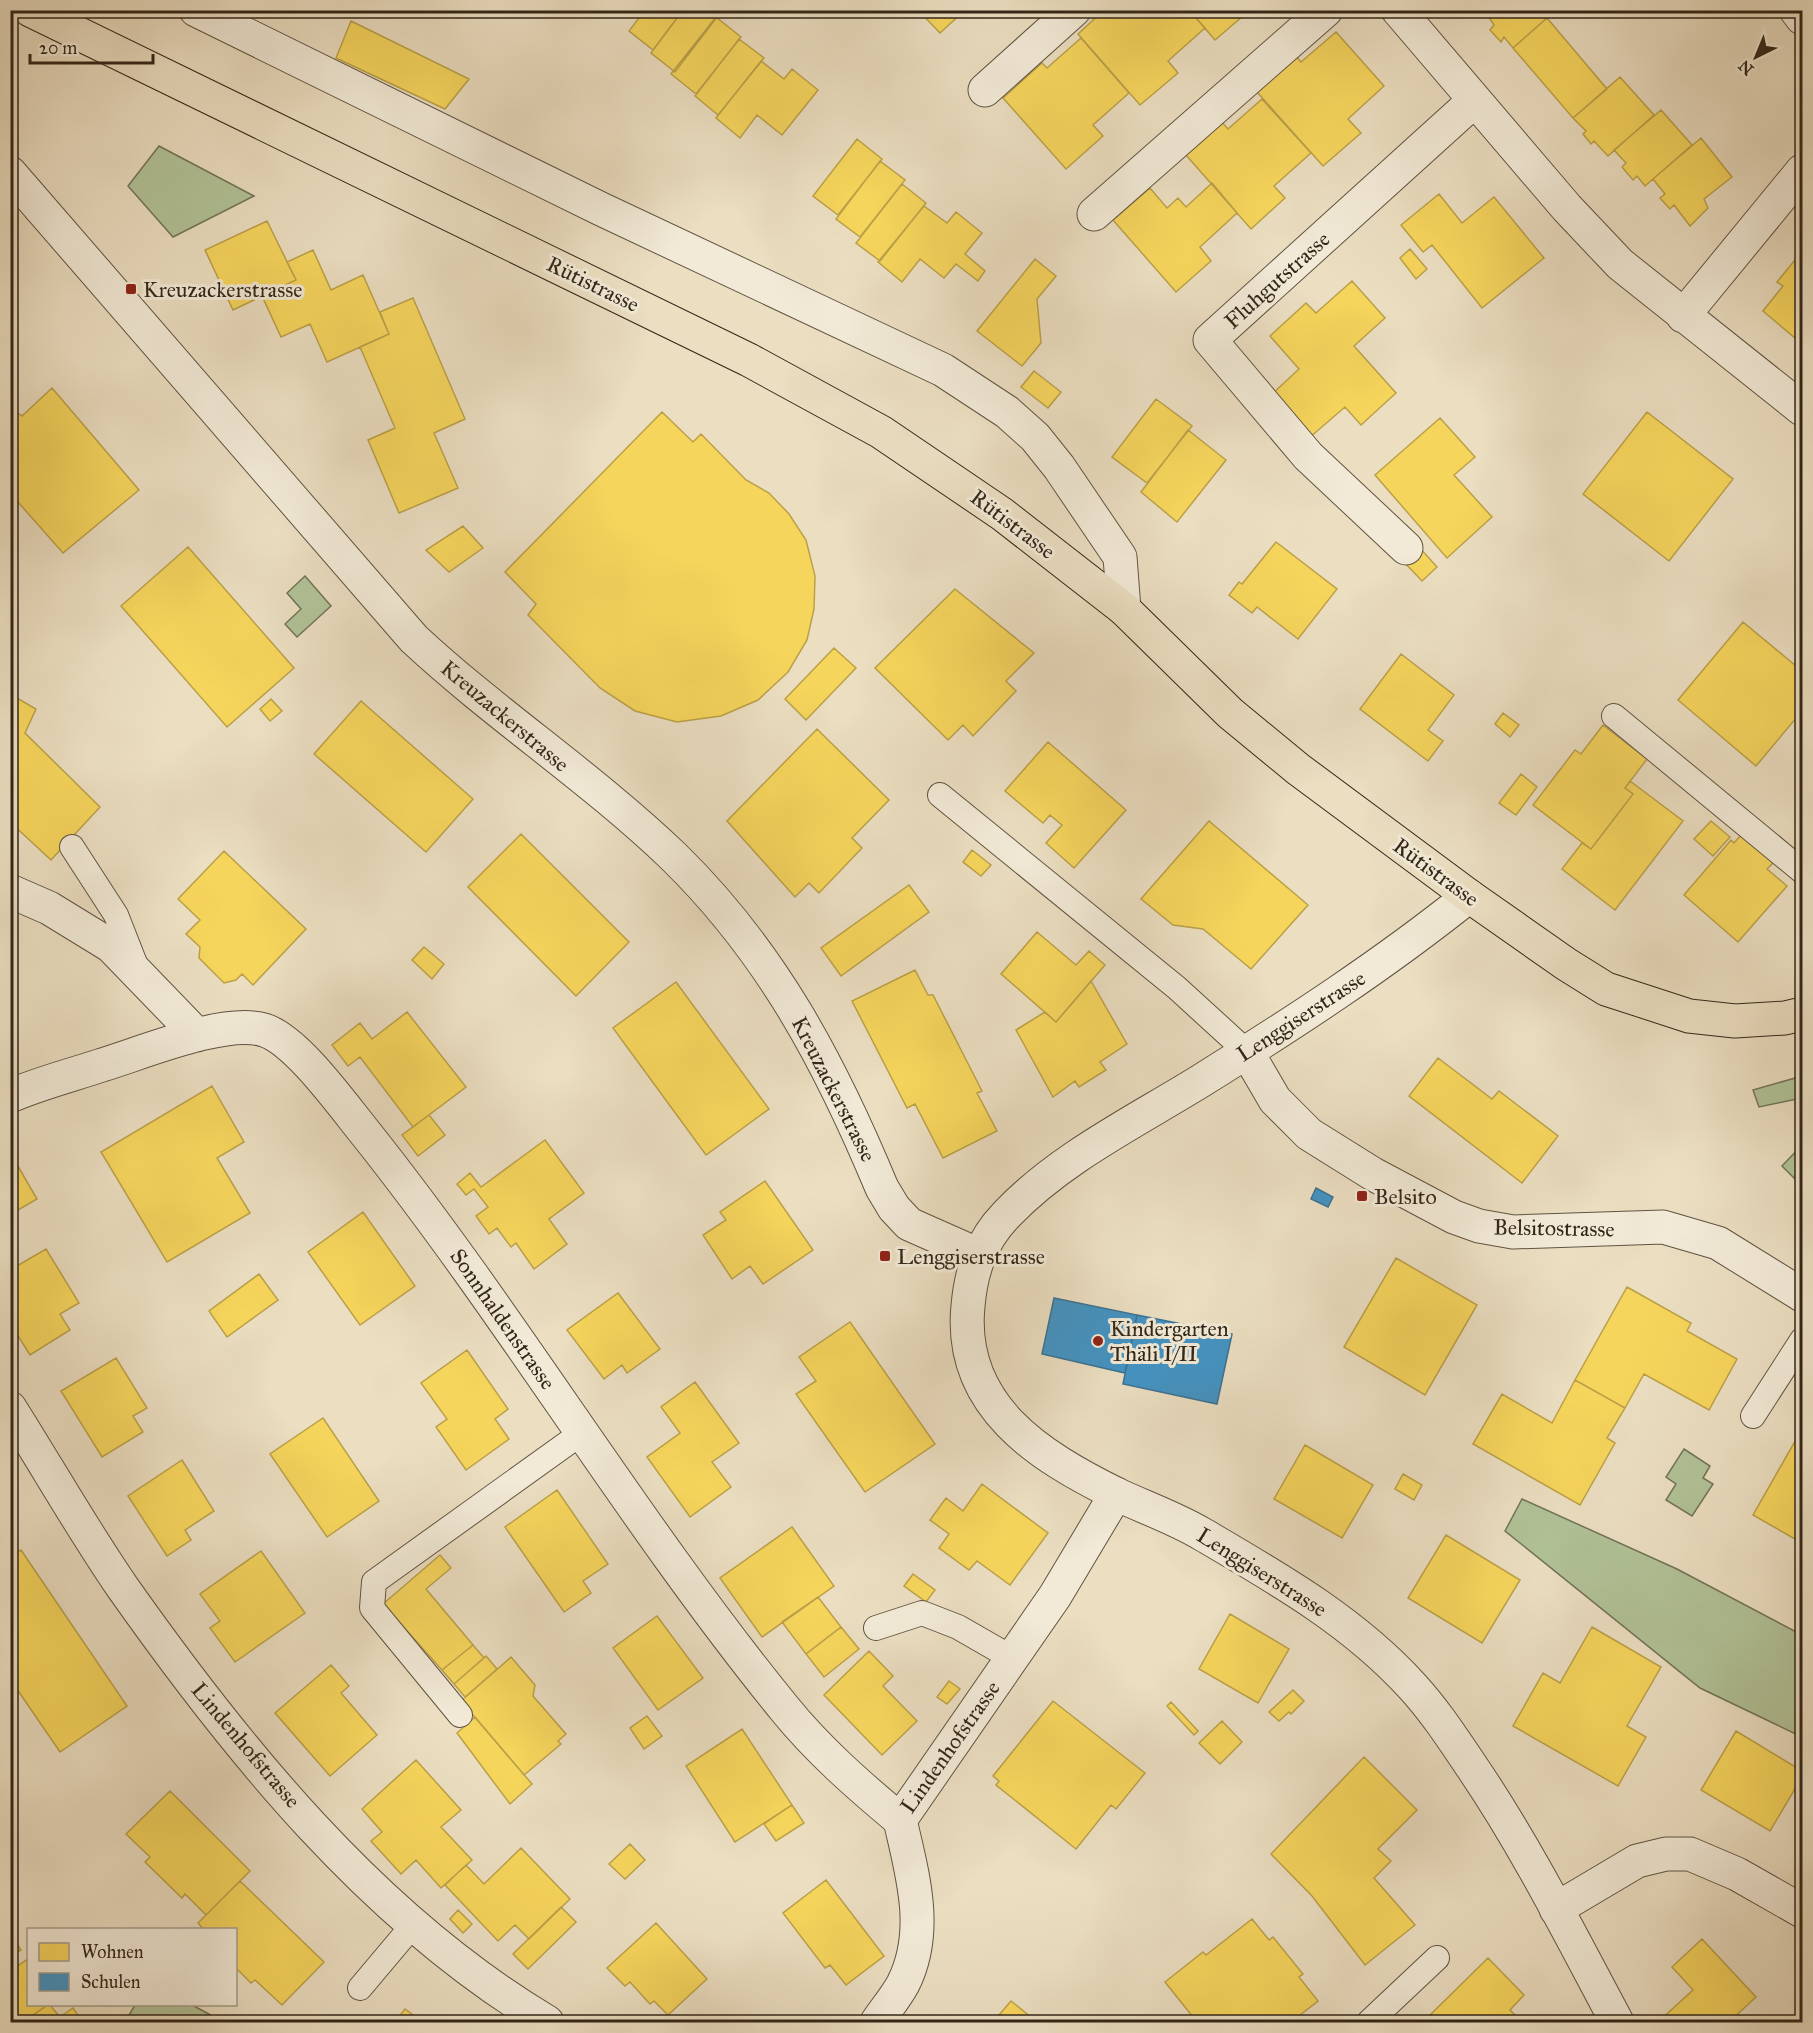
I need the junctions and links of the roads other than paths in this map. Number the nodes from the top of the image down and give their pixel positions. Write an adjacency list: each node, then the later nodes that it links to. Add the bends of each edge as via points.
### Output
1 (30, 10): 16 (main road, Rütistrasse, via 769,371 881,432 1002,513)
2 (196, 10): 16 (street, via 601,209 943,370 1006,412 1035,437 1059,467 1120,557)
3 (1074, 10): 8 (street)
4 (1326, 10): 12 (street)
5 (1398, 10): 9 (street)
6 (1796, 10): 7 (street)
7 (1803, 18)
8 (985, 90)
9 (1475, 100): 13 (street, via 1620,264); 15 (street, Fluhgutstrasse, via 1210,340 1308,456)
10 (1803, 171): 13 (street)
11 (10, 173): 28 (street, Kreuzackerstrasse, via 414,639 465,687 635,822 713,898 773,975 824,1058 894,1208 909,1224)
12 (1094, 214)
13 (1683, 316): 14 (street)
14 (1803, 409)
15 (1406, 548)
16 (1124, 609): 22 (main road, Rütistrasse, via 1230,713 1289,762)
17 (1614, 716): 20 (lane)
18 (939, 795): 26 (lane, via 1178,988)
19 (72, 847): 23 (lane, via 116,915)
20 (1803, 871)
21 (10, 891): 23 (street, via 49,908 111,946)
22 (1469, 896): 24 (main road, Rütistrasse, via 1606,989 1689,1016 1735,1021); 26 (street, Lenggiserstrasse, via 1400,951)
23 (140, 977): 25 (street)
24 (1803, 1014)
25 (197, 1035): 27 (street, Sonnhaldenstrasse); 33 (street, Sonnhaldenstrasse, via 251,1028 284,1040 333,1093 416,1196)
26 (1247, 1052): 28 (street, Lenggiserstrasse, via 1072,1160 1006,1215); 29 (street, Belsitostrasse, via 1275,1100 1309,1134 1454,1217 1513,1232 1663,1227 1718,1243)
27 (10, 1096)
28 (979, 1255): 34 (street, Lenggiserstrasse, via 971,1278 966,1327 978,1381 1008,1425 1050,1457)
29 (1803, 1295)
30 (1803, 1340): 32 (lane)
31 (10, 1408): 41 (street, Lindenhofstrasse, via 122,1587 230,1731 331,1845)
32 (1753, 1416)
33 (583, 1432): 37 (lane, via 374,1582 372,1608); 38 (street, Sonnhaldenstrasse, via 680,1571 785,1710 845,1774)
34 (1116, 1494): 36 (street, Lindenhofstrasse, via 1055,1596); 39 (street, Lenggiserstrasse, via 1189,1526 1298,1590 1384,1657 1441,1720 1498,1805)
35 (876, 1628): 36 (lane, via 922,1613 958,1627)
36 (1012, 1658): 38 (street, Lindenhofstrasse)
37 (460, 1715)
38 (900, 1820): 45 (street, Lindenhofstrasse, via 918,1900 915,1940 912,1963 903,1985)
39 (1556, 1909): 40 (street, via 1637,1861 1666,1854 1690,1854 1737,1874); 47 (street, Lenggiserstrasse)
40 (1803, 1911)
41 (413, 1925): 43 (lane); 44 (street, Lindenhofstrasse, via 502,1996)
42 (1437, 1958): 46 (lane)
43 (360, 1988)
44 (547, 2022)
45 (877, 2022)
46 (1369, 2022)
47 (1617, 2022)

